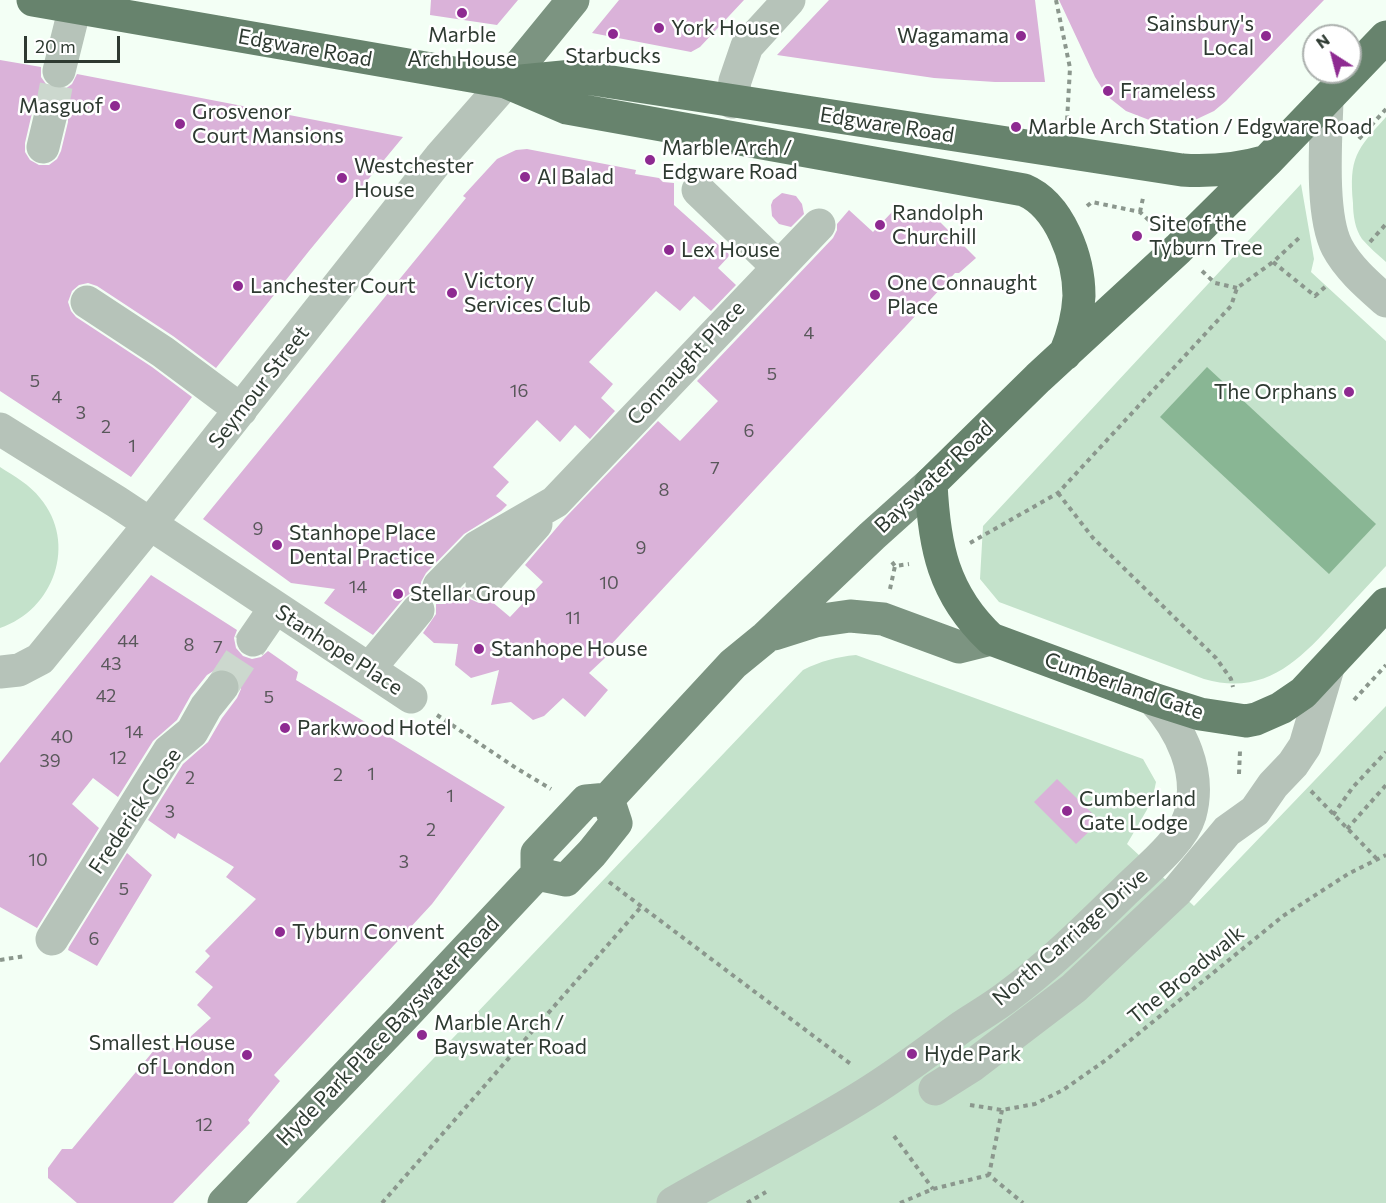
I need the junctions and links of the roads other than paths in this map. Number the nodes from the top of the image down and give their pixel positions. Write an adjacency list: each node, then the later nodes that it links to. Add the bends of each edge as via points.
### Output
1 (33, 0): 4 (highway, Edgware Road)
2 (573, 0): 7 (main road, Seymour Street)
3 (789, 0): 9 (street, via 747,46)
4 (75, 7): 6 (street); 7 (highway, Edgware Road)
5 (1386, 37): 8 (highway, Bayswater Road)
6 (59, 71)
7 (506, 82): 9 (highway, Edgware Road, via 573,76); 16 (highway, Edgware Road, via 567,108 1031,193 1048,206 1060,223 1074,262 1079,295 1073,334); 17 (street, Seymour Street, via 440,157)
8 (1327, 100): 10 (highway, Bayswater Road); 14 (street, via 1325,172 1328,215 1336,245 1348,264)
9 (732, 102): 10 (highway, Edgware Road, via 1182,170 1245,168)
10 (1267, 161): 16 (highway, Bayswater Road)
11 (698, 190): 13 (street, via 720,229)
12 (819, 225): 13 (street, Connaught Place)
13 (778, 267): 20 (street, Connaught Place)
14 (1386, 301)
15 (87, 302): 17 (street)
16 (1065, 354): 19 (highway, Bayswater Road)
17 (241, 410): 21 (street, Seymour Street)
18 (0, 429): 21 (street, Stanhope Place)
19 (931, 483): 25 (main road, Bayswater Road); 26 (highway, Cumberland Gate, via 934,530 947,576 959,601)
20 (555, 502): 22 (street, Connaught Place); 29 (street, Connaught Place, via 477,547)
21 (150, 524): 24 (street, Stanhope Place); 30 (street, Seymour Street, via 40,659 19,670)
22 (482, 585)
23 (1386, 604): 28 (highway, Cumberland Gate)
24 (275, 608): 27 (street); 29 (street, Stanhope Place)
25 (766, 637): 26 (main road, via 815,621 850,616 883,619 959,647); 34 (main road, Bayswater Road, via 733,664 608,799 615,823 566,880)
26 (991, 639): 33 (highway, Cumberland Gate)
27 (253, 640)
28 (1328, 668): 33 (highway, Cumberland Gate, via 1304,693 1281,708 1246,721 1200,714); 36 (street, North Carriage Drive, via 1305,746 1255,811 1227,831 1177,891 1074,988 974,1065)
29 (369, 669): 32 (street, Stanhope Place)
30 (0, 672)
31 (222, 687): 35 (street, Frederick Close, via 192,732 169,751)
32 (411, 697)
33 (1153, 699): 38 (street, North Carriage Drive, via 1174,725 1191,767 1190,816 1180,834 1115,901 1009,996 867,1094)
34 (537, 864): 37 (main road, Hyde Park Place Bayswater Road, via 403,1017)
35 (52, 939)
36 (935, 1089)
37 (224, 1203)
38 (674, 1203)

